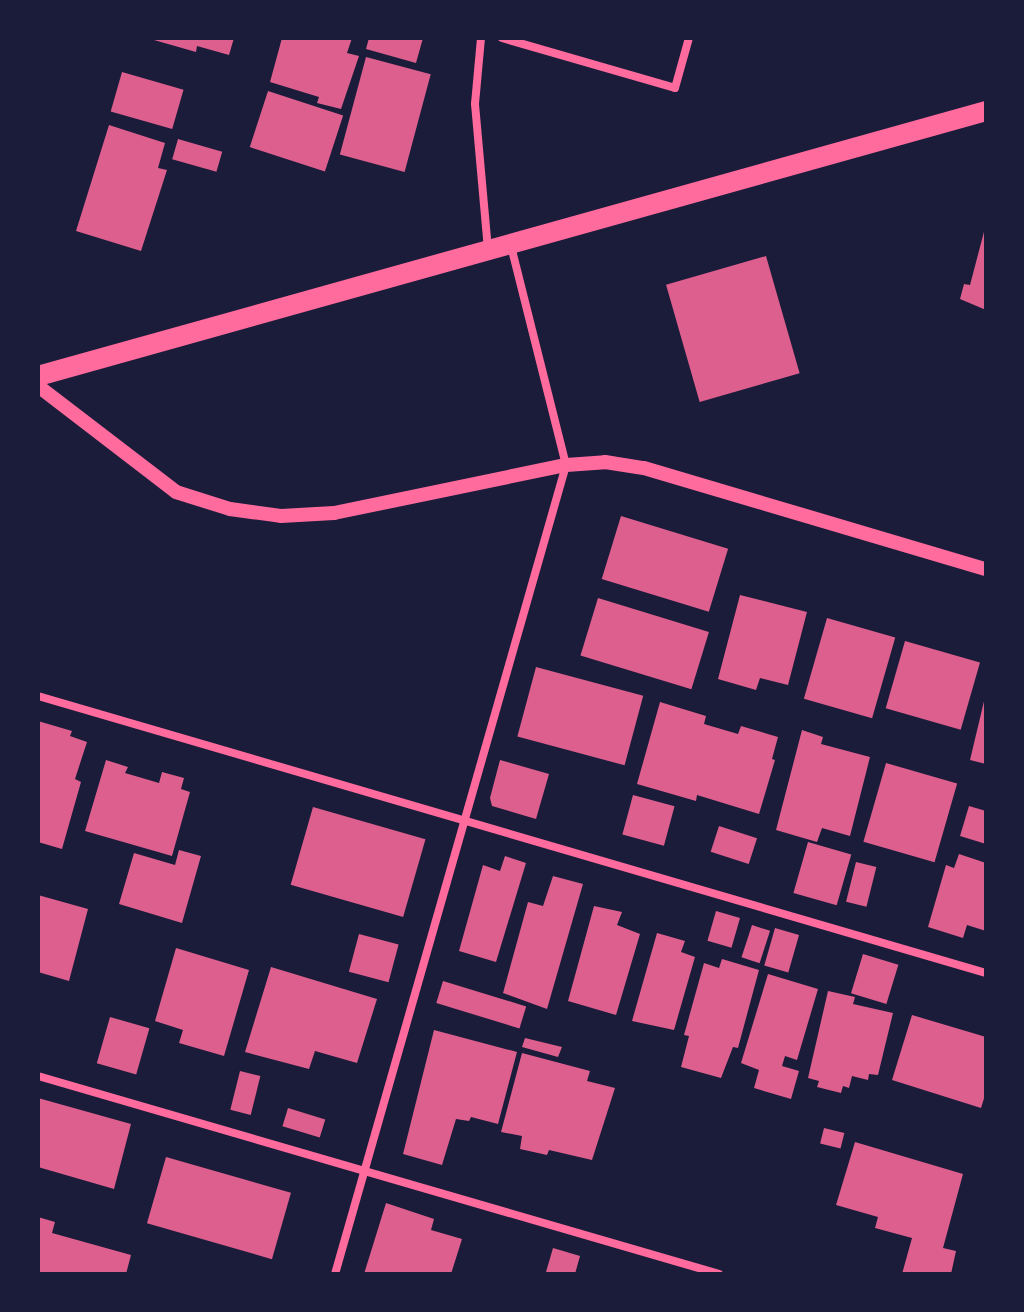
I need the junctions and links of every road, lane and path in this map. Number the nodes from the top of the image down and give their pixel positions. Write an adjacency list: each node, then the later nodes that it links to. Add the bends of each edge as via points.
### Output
1 (481, 38): 6 (street, via 475,104)
2 (502, 38): 3 (street, via 675,88)
3 (689, 38)
4 (986, 111): 5 (main road)
5 (510, 244): 6 (main road); 9 (street)
6 (488, 250): 7 (main road)
7 (38, 376)
8 (38, 386): 9 (street, via 176,492 230,509 281,516 334,513)
9 (566, 465): 10 (street, via 605,462 644,468); 12 (street)
10 (986, 569)
11 (38, 696): 12 (street)
12 (467, 820): 13 (street); 15 (street)
13 (986, 973)
14 (38, 1076): 15 (street)
15 (366, 1170): 16 (street); 17 (street)
16 (335, 1274)
17 (719, 1274)

